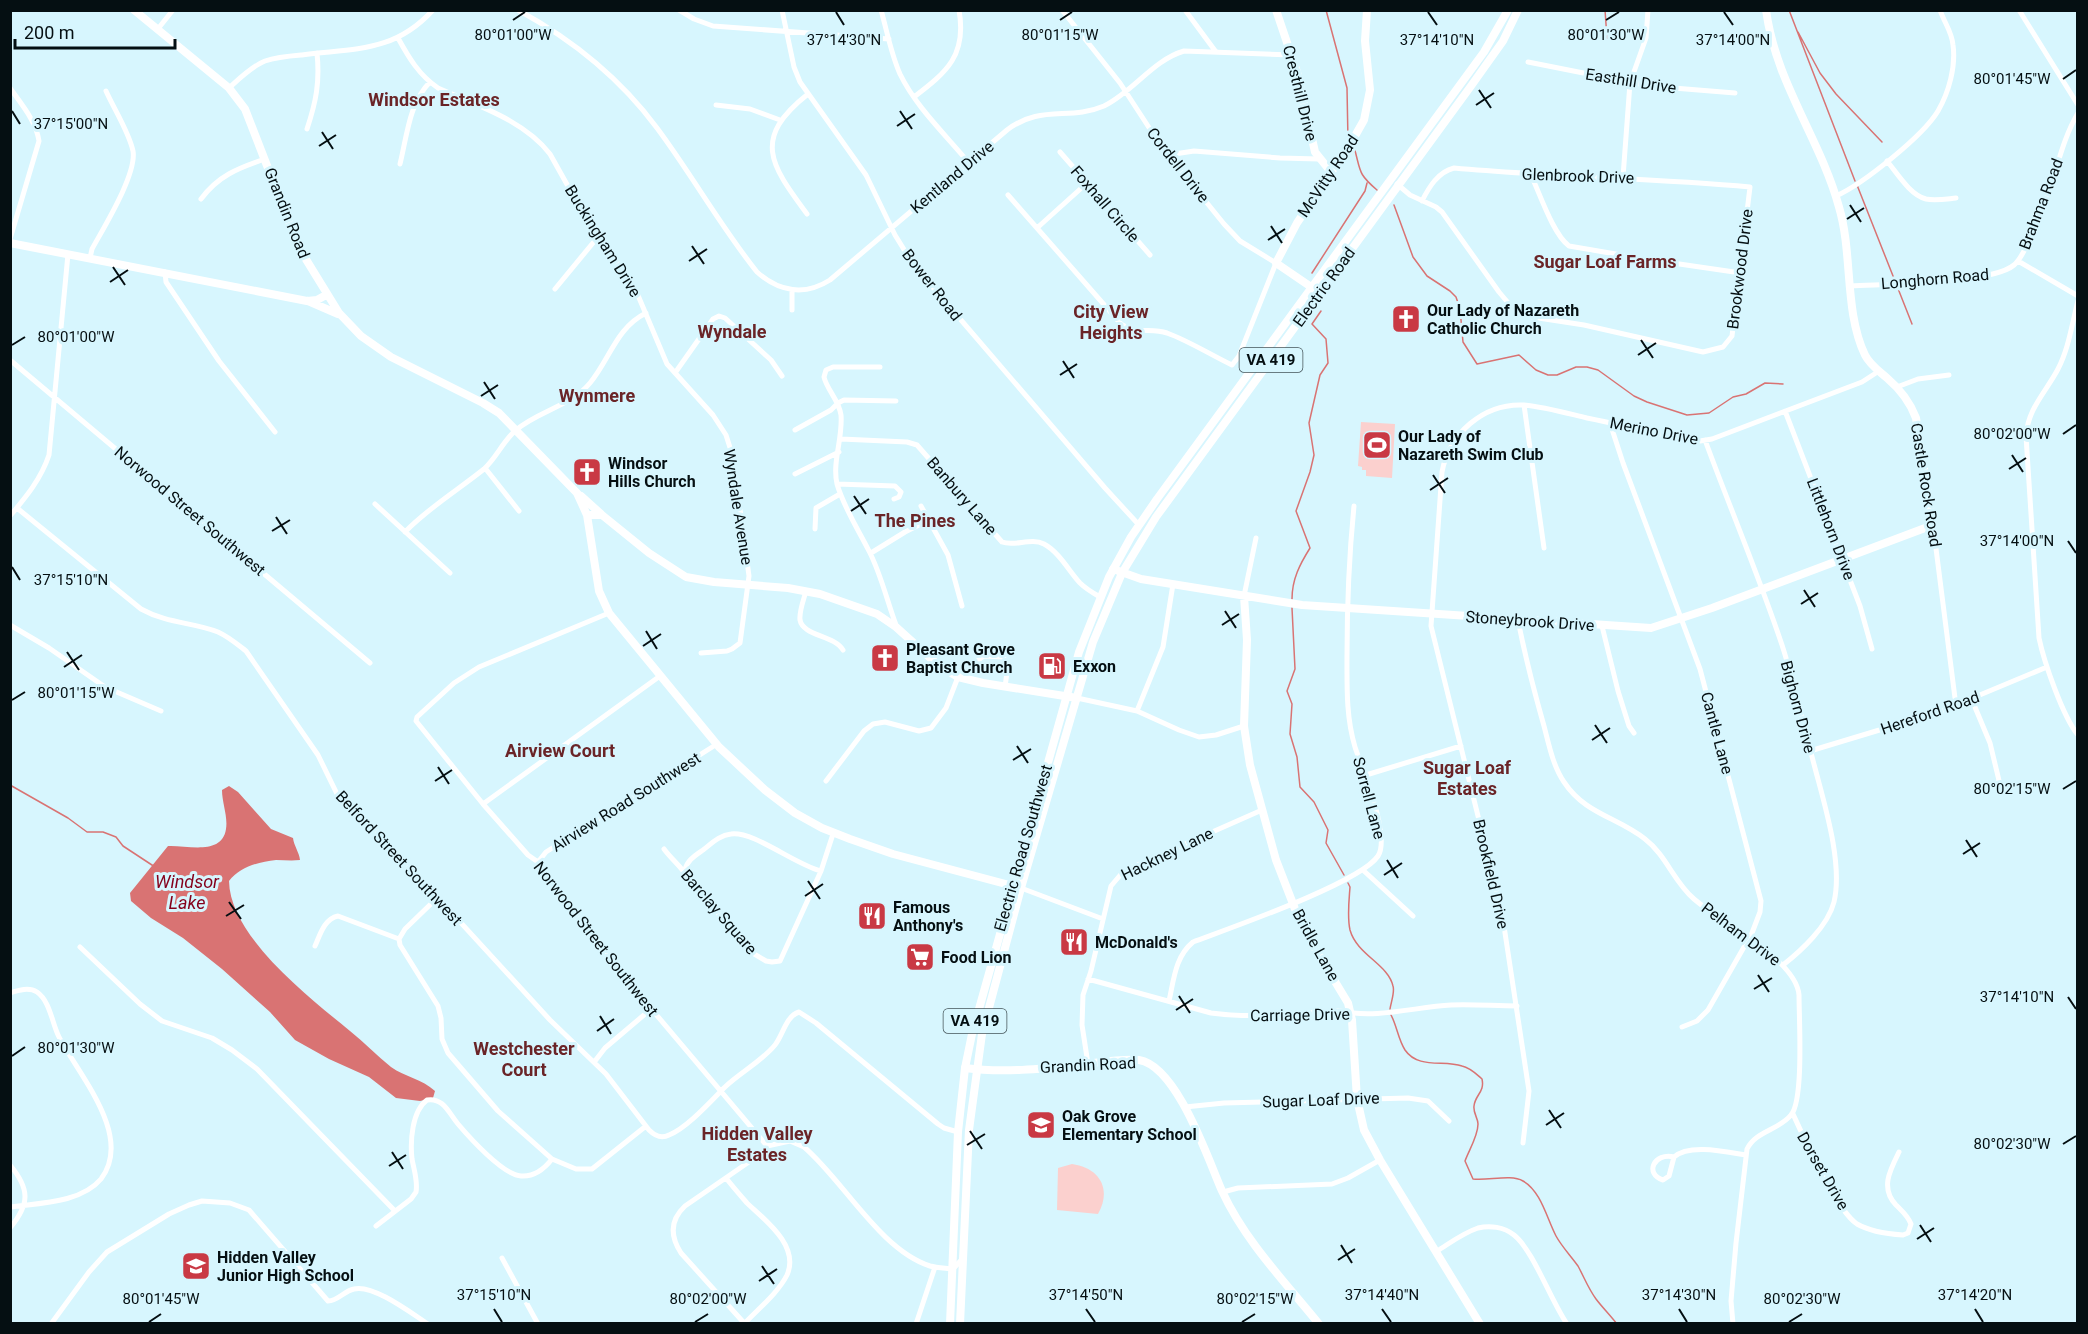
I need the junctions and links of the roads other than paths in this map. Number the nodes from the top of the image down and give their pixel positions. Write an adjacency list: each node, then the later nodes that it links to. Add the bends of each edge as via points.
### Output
1 (134, 10): 19 (street, Grandin Road)
2 (173, 10): 19 (street)
3 (433, 10): 21 (street)
4 (518, 10): 74 (street, via 576,46 622,88 658,129 757,272)
5 (679, 10): 20 (street, via 713,26)
6 (782, 10): 20 (street, Bower Road)
7 (881, 10): 22 (street)
8 (959, 10): 35 (street, via 956,56 944,72)
9 (1062, 10): 32 (street, Cordell Drive)
10 (1185, 10): 23 (street)
11 (1276, 10): 25 (street, Cresthill Drive)
12 (1367, 10): 48 (street, McVitty Road, via 1368,107 1359,129)
13 (1508, 10): 51 (main road, Electric Road / VA 419, via 1484,52)
14 (1518, 10): 53 (main road, Electric Road / VA 419, via 1494,54)
15 (1648, 10): 28 (street, via 1646,38)
16 (1766, 10): 56 (street, Castle Rock Road, via 1785,81)
17 (1940, 10): 45 (street, via 1954,51 1945,97 1927,125)
18 (2019, 10): 37 (street)
19 (156, 30): 30 (street, Grandin Road)
20 (787, 32): 22 (street); 34 (street, Bower Road, via 794,67)
21 (398, 38): 24 (street, via 373,47); 27 (street, Buckingham Drive, via 411,62)
22 (890, 39): 35 (street, via 899,72)
23 (1216, 52): 25 (street, Kentland Drive); 32 (street, Kentland Drive, via 1178,52)
24 (317, 53): 30 (street, via 265,61); 40 (street, via 320,80)
25 (1292, 55): 44 (street, Cresthill Drive, via 1311,141)
26 (1528, 62): 28 (street, Easthill Drive)
27 (430, 82): 47 (street, via 413,109); 63 (street, Buckingham Drive, via 535,136 550,154)
28 (1630, 83): 33 (street, Easthill Drive); 50 (street)
29 (10, 88): 64 (street, via 30,118 39,141)
30 (229, 88): 43 (street, Grandin Road, via 245,109)
31 (106, 91): 67 (street, via 131,143 133,162)
32 (1126, 93): 42 (street, Cordell Drive); 46 (street, Kentland Drive, via 1085,112 1030,116)
33 (1735, 93)
34 (808, 94): 39 (street); 61 (street, Bower Road, via 862,169)
35 (914, 97): 46 (street)
36 (716, 105): 39 (street, via 750,109)
37 (2078, 105)
38 (2078, 113): 68 (street, Brahma Road)
39 (780, 120): 60 (street, via 773,141 775,162)
40 (307, 129)
41 (1060, 152): 52 (street, Foxhall Circle)
42 (1168, 155): 44 (street, via 1194,151); 69 (street, Cordell Drive, via 1234,235)
43 (265, 159): 58 (street, via 221,177); 76 (street, Grandin Road, via 292,234)
44 (1319, 159): 48 (street, Cresthill Drive)
45 (1887, 161): 56 (street, via 1860,184); 57 (street, via 1922,198)
46 (969, 163): 61 (street, Kentland Drive)
47 (400, 164)
48 (1331, 172): 69 (street, McVitty Road)
49 (1531, 175): 50 (street, Glenbrook Drive); 59 (street, Glenbrook Drive, via 1448,170 1432,184); 71 (street, via 1569,246)
50 (1623, 177): 54 (street, Glenbrook Drive)
51 (1391, 180): 53 (street, Brookwood Drive); 75 (main road, Electric Road / VA 419)
52 (1088, 183): 62 (street); 66 (street, Foxhall Circle)
53 (1399, 185): 59 (street, Brookwood Drive); 75 (main road, Electric Road / VA 419)
54 (1750, 187): 71 (street, Brookwood Drive)
55 (1008, 195): 62 (street)
56 (1836, 196): 72 (street, Castle Rock Road, via 1846,236)
57 (1956, 198)
58 (201, 199)
59 (1422, 201): 71 (street, Brookwood Drive, via 1436,207 1448,219 1510,305 1532,317 1710,351 1722,347 1732,336)
60 (807, 214)
61 (892, 228): 74 (street, Kentland Drive, via 823,284); 118 (street, Bower Road, via 930,286)
62 (1037, 228): 69 (street, McVitty Road, via 1125,327 1170,334 1232,365 1242,351)
63 (597, 237): 73 (street); 81 (street, Buckingham Drive, via 630,281)
64 (10, 241): 65 (street)
65 (68, 254): 67 (street); 90 (street)
66 (1149, 255)
67 (90, 258): 70 (street)
68 (2018, 261): 72 (street, Longhorn Road, via 2003,272 1976,278); 77 (street)
69 (1276, 263): 75 (street, Cordell Drive)
70 (165, 272): 78 (street); 98 (street, via 166,282 212,351)
71 (1741, 273)
72 (1851, 286): 85 (street, Castle Rock Road, via 1862,348)
73 (555, 290)
74 (792, 290): 80 (street)
75 (1316, 290): 118 (main road, Electric Road / VA 419); 126 (main road, Electric Road / VA 419)
76 (326, 295): 78 (street); 82 (street, Grandin Road)
77 (2078, 296)
78 (307, 301): 82 (street)
79 (2078, 301): 148 (street, via 2062,360 2027,422 2036,612)
80 (792, 310)
81 (645, 313): 86 (street, Wyndale Avenue, via 667,364); 96 (street, via 618,336 585,388)
82 (340, 315): 96 (street, Grandin Road, via 360,336 391,357 483,403)
83 (10, 360): 90 (street, Norwood Street Southwest)
84 (880, 367): 92 (street, via 826,369 825,382)
85 (1879, 371): 89 (street, Castle Rock Road); 94 (street, Merino Drive, via 1862,382)
86 (675, 373): 88 (street, via 719,316 763,353); 128 (street, Wyndale Avenue, via 726,435 733,457)
87 (1949, 375): 89 (street)
88 (782, 376)
89 (1897, 387): 119 (street, Castle Rock Road, via 1916,418)
90 (55, 398): 112 (street, via 45,465); 146 (street, Norwood Street Southwest)
91 (896, 401): 92 (street)
92 (838, 403): 97 (street); 100 (street)
93 (1524, 405): 95 (street, Merino Drive); 99 (street, Merino Drive, via 1487,412); 123 (street)
94 (1785, 411): 101 (street, Merino Drive); 125 (street, Littlehorn Drive)
95 (1610, 423): 101 (street, Merino Drive); 138 (street, Cantle Lane)
96 (516, 430): 103 (street); 106 (street, Grandin Road)
97 (795, 430)
98 (275, 432)
99 (1461, 433): 136 (street, Brookfield Drive, via 1446,455 1442,472)
100 (841, 439): 102 (street); 133 (street, Banbury Lane, via 917,445 1002,542 1043,543 1086,589)
101 (1705, 441): 130 (street, Bighorn Drive)
102 (838, 452): 104 (street); 105 (street)
103 (485, 468): 113 (street); 121 (street)
104 (795, 474)
105 (837, 484): 107 (street); 108 (street, via 895,486 901,492)
106 (577, 493): 114 (street); 116 (street)
107 (840, 494): 120 (street, via 816,508); 124 (street)
108 (894, 499)
109 (375, 504): 121 (street)
110 (921, 506): 117 (street)
111 (1353, 506): 135 (street, Sorrell Lane)
112 (17, 508): 115 (street); 177 (street, Belford Street Southwest, via 128,601 162,619 217,632 246,651 318,755 339,798 364,817)
113 (519, 511)
114 (587, 514): 116 (street); 137 (street, via 597,583)
115 (10, 516)
116 (604, 517): 128 (street, via 659,561 686,577)
117 (929, 520): 124 (street); 134 (street, via 952,565)
118 (1139, 525): 126 (main road, Electric Road / VA 419)
119 (1933, 525): 125 (street, Stoneybrook Drive); 155 (street, Castle Rock Road)
120 (815, 529)
121 (405, 532): 127 (street)
122 (1256, 538): 132 (street, Bridle Lane)
123 (1544, 548)
124 (871, 553): 142 (street)
125 (1842, 559): 130 (street, Stoneybrook Drive); 143 (street, Littlehorn Drive)
126 (1117, 571): 129 (street, Stoneybrook Drive); 133 (main road, Electric Road / VA 419); 153 (main road, Electric Road / VA 419)
127 (450, 573)
128 (748, 584): 131 (street); 145 (street, Wyndale Avenue, via 740,643 727,651)
129 (1173, 584): 132 (street, Stoneybrook Drive); 157 (street, via 1163,647)
130 (1762, 590): 138 (street, Stoneybrook Drive); 164 (street, Bighorn Drive, via 1782,646)
131 (806, 591): 142 (street, via 868,609); 144 (street, via 802,626 836,642)
132 (1244, 596): 135 (street, Stoneybrook Drive); 158 (street, Bridle Lane)
133 (1100, 597): 152 (main road, Electric Road / VA 419)
134 (962, 606)
135 (1347, 608): 136 (street, Stoneybrook Drive); 165 (street, Sorrell Lane, via 1347,705 1355,747)
136 (1432, 613): 139 (street, Stoneybrook Drive); 163 (street, Brookfield Drive, via 1434,639)
137 (609, 614): 149 (street); 168 (street, Norwood Street Southwest, via 479,667 454,683 417,717 416,721)
138 (1683, 619): 141 (street, Stoneybrook Drive, via 1651,628); 181 (street, Cantle Lane, via 1700,669 1761,901)
139 (1518, 620): 141 (street, Stoneybrook Drive); 181 (street, Pelham Drive, via 1551,752 1564,782 1588,808 1650,843 1693,898)
140 (10, 625): 156 (street, via 105,687)
141 (1602, 626): 160 (street, via 1618,691)
142 (896, 627): 150 (street, via 938,665)
143 (1872, 649)
144 (843, 650)
145 (701, 653)
146 (369, 663)
147 (970, 665): 151 (street, via 984,656 1003,657 1008,665)
148 (2047, 667): 154 (street, Hereford Road); 161 (street)
149 (660, 676): 162 (street); 168 (street)
150 (958, 677): 151 (street); 166 (street, via 946,708 932,728 919,731 885,722 873,724)
151 (1005, 687): 152 (street)
152 (1067, 696): 153 (street); 176 (main road, Electric Road Southwest / VA 419)
153 (1077, 698): 157 (street); 159 (main road, Electric Road / VA 419)
154 (1971, 700): 155 (street, Hereford Road); 167 (street, via 1989,743)
155 (1956, 706): 164 (street, Hereford Road)
156 (161, 711)
157 (1137, 711): 158 (street, via 1199,737)
158 (1244, 726): 169 (street, Bridle Lane)
159 (1067, 732): 176 (main road, Electric Road Southwest / VA 419)
160 (1634, 733)
161 (2078, 735)
162 (717, 744): 170 (street, via 781,803); 172 (street, Airview Road Southwest, via 546,852)
163 (1461, 746): 165 (street); 189 (street, Brookfield Drive, via 1502,913)
164 (1810, 751): 185 (street, Bighorn Drive, via 1833,846 1834,900 1828,916 1807,943)
165 (1366, 775): 175 (street, Sorrell Lane, via 1382,846 1380,854)
166 (826, 781)
167 (2002, 793)
168 (483, 804): 172 (street, Norwood Street Southwest)
169 (1262, 810): 178 (street, Bridle Lane); 180 (street, Hackney Lane, via 1122,873 1111,886)
170 (833, 834): 174 (street); 176 (street)
171 (664, 849): 173 (street, Barclay Square)
172 (538, 862): 190 (street, Norwood Street Southwest, via 541,874)
173 (685, 870): 174 (street, via 688,862 718,838 738,833); 174 (street, Barclay Square, via 746,947 772,962 780,961)
174 (820, 871)
175 (1364, 871): 178 (street, Sorrell Lane); 179 (street)
176 (1017, 887): 180 (street); 195 (main road, Electric Road Southwest / VA 419, via 983,988); 196 (main road, Electric Road Southwest / VA 419)
177 (437, 898): 182 (street); 193 (street, Belford Street Southwest, via 550,1020)
178 (1293, 903): 188 (street, Sorrell Lane, via 1193,942 1178,960); 191 (street, Bridle Lane, via 1302,927 1343,992)
179 (1413, 916)
180 (1103, 919): 186 (street, Hackney Lane)
181 (1749, 938): 185 (street, Pelham Drive); 192 (street, Cantle Lane, via 1708,1010 1691,1025)
182 (399, 939): 183 (street, via 338,916 327,921); 209 (street, via 438,1006 448,1053 498,1111)
183 (315, 946)
184 (80, 947): 216 (street, via 162,1022 212,1038 257,1068)
185 (1783, 965): 200 (street, Pelham Drive, via 1795,978 1799,995 1798,1098)
186 (1088, 979): 188 (street, Carriage Drive); 194 (street, Hackney Lane, via 1082,1025)
187 (10, 993): 214 (street, via 28,989 43,998 58,1034 101,1109 111,1140 107,1167 93,1186 71,1197)
188 (1168, 1001): 191 (street, Carriage Drive, via 1230,1016)
189 (1517, 1006): 191 (street, Carriage Drive, via 1452,1005); 204 (street, Brookfield Drive, via 1528,1091)
190 (651, 1009): 193 (street); 197 (street, Norwood Street Southwest)
191 (1351, 1013): 198 (street, Bridle Lane)
192 (1682, 1027)
193 (595, 1061): 202 (street, Belford Street Southwest)
194 (1088, 1064): 196 (street, Grandin Road); 199 (street, Grandin Road, via 1141,1060 1161,1074)
195 (966, 1068): 196 (street, Grandin Road); 203 (main road, Electric Road Southwest / VA 419)
196 (976, 1069): 220 (main road, Electric Road Southwest / VA 419, via 969,1130)
197 (721, 1092): 202 (street, via 668,1136 656,1136); 203 (street, via 772,1048 793,1015 803,1013 938,1124); 205 (street, Norwood Street Southwest)
198 (1357, 1099): 199 (street, Sugar Loaf Drive); 201 (street, Sugar Loaf Drive, via 1423,1099); 210 (street, Bridle Lane, via 1364,1130)
199 (1185, 1107): 213 (street, Grandin Road)
200 (1793, 1114): 206 (street, Dorset Drive, via 1851,1219 1864,1227 1903,1235 1911,1230 1911,1224 1893,1201 1887,1184); 207 (street, via 1753,1140)
201 (1449, 1121)
202 (646, 1126): 209 (street, via 592,1169 576,1169)
203 (958, 1132): 223 (main road, Electric Road Southwest / VA 419)
204 (1523, 1143)
205 (767, 1146): 212 (street); 222 (street, via 790,1141 804,1147 888,1238)
206 (1899, 1152)
207 (1746, 1155): 208 (street, via 1698,1150); 234 (street, via 1731,1301)
208 (1674, 1157): 208 (street, via 1669,1176 1657,1178 1655,1161)
209 (552, 1159): 216 (street, via 534,1173 514,1174 473,1141 442,1103 430,1099 421,1105 413,1133 416,1192)
210 (1380, 1160): 213 (street, via 1332,1184); 219 (street, Bridle Lane)
211 (10, 1165): 214 (street, via 26,1191)
212 (726, 1178): 227 (street, via 776,1232 790,1261 782,1282); 227 (street, via 681,1210 672,1234 687,1261)
213 (1223, 1192): 231 (street, Grandin Road, via 1247,1234)
214 (24, 1205): 215 (street); 218 (street)
215 (10, 1207)
216 (395, 1211): 217 (street)
217 (376, 1226)
218 (10, 1228)
219 (1437, 1251): 232 (street, Bridle Lane); 233 (street, via 1476,1229 1507,1230 1524,1247)
220 (965, 1256): 223 (street); 230 (main road, Electric Road Southwest / VA 419)
221 (502, 1258): 226 (street)
222 (935, 1268): 223 (street); 228 (street)
223 (953, 1269): 229 (main road, Electric Road Southwest / VA 419)
224 (51, 1323): 225 (street, via 107,1252 169,1214 194,1203 213,1201 243,1206 328,1301 355,1289 366,1289)
225 (428, 1323)
226 (537, 1323)
227 (745, 1323)
228 (916, 1323)
229 (950, 1323)
230 (960, 1323)
231 (1319, 1323)
232 (1480, 1323)
233 (1567, 1323)
234 (1733, 1323)

